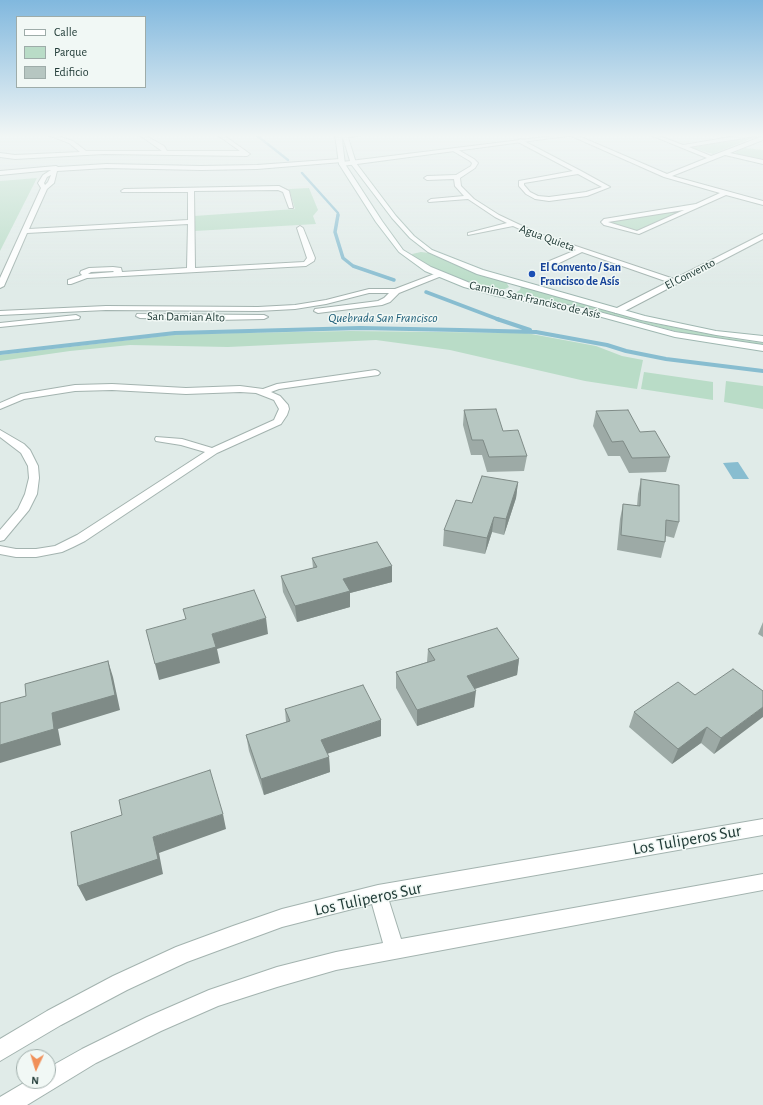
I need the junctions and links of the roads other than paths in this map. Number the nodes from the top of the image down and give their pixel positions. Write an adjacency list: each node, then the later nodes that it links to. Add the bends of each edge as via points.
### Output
1 (42, 186): 10 (street)
2 (47, 186): 10 (street)
3 (356, 186): 21 (street, Camino San Francisco de Asís)
4 (370, 186): 20 (street, Camino San Francisco de Asís)
5 (458, 186): 15 (street, Agua Quieta)
6 (521, 186): 12 (street, via 528,193 541,199)
7 (592, 186): 12 (street)
8 (604, 186): 12 (street, via 607,187)
9 (699, 186): 14 (street)
10 (44, 188): 25 (street)
11 (191, 190): 13 (street); 19 (street, via 281,188 286,191); 22 (street)
12 (600, 190)
13 (124, 191)
14 (725, 193): 17 (street); 18 (street)
15 (469, 197): 16 (street); 23 (street, Agua Quieta)
16 (430, 201)
17 (763, 203)
18 (697, 206): 18 (street, via 606,220 604,222 637,233)
19 (291, 207)
20 (388, 210): 21 (street); 29 (street, Camino San Francisco de Asís, via 412,237)
21 (372, 212): 30 (street, Camino San Francisco de Asís)
22 (191, 222): 25 (street); 32 (street)
23 (512, 224): 26 (street, Agua Quieta); 28 (street, Agua Quieta)
24 (300, 228): 32 (street, via 311,258 306,264)
25 (25, 231): 37 (street)
26 (470, 234)
27 (763, 236): 36 (street, El Convento)
28 (582, 250): 31 (street, Agua Quieta); 36 (street, Agua Quieta)
29 (430, 251): 30 (street, via 414,252); 35 (street, Camino San Francisco de Asís, via 463,266)
30 (408, 257): 33 (street, Camino San Francisco de Asís)
31 (550, 264)
32 (192, 271): 34 (street, via 118,274 119,270 115,269 91,270 85,272 86,276)
33 (440, 275): 38 (street, San Damian Alto); 40 (street, Camino San Francisco de Asís)
34 (71, 282)
35 (517, 282): 40 (street, via 513,289); 42 (street, Camino San Francisco de Asís)
36 (675, 282): 42 (street, El Convento)
37 (0, 286)
38 (396, 291): 39 (street, San Damian Alto); 41 (street, San Damian Alto, via 387,300)
39 (359, 293): 41 (street, via 360,301); 43 (street, San Damian Alto, via 312,305 272,309 106,308)
40 (497, 294): 46 (street, Camino San Francisco de Asís, via 588,311 675,334)
41 (372, 304): 44 (street, San Damian Alto, via 290,315 243,318 107,316)
42 (618, 311): 45 (street, Camino San Francisco de Asís, via 679,326)
43 (0, 313)
44 (0, 325)
45 (763, 339)
46 (763, 348)
47 (375, 373): 48 (street, via 314,380)
48 (262, 392): 49 (street, via 240,389 186,391 87,387 30,395); 52 (street, via 273,396 283,405 281,419 267,428)
49 (0, 406)
50 (0, 433): 53 (street, via 26,452 33,466 34,478 31,494 23,510)
51 (160, 439): 52 (street)
52 (213, 451): 54 (street, via 69,544 36,553)
53 (0, 537)
54 (0, 550)
55 (763, 828): 57 (street, Los Tuliperos Sur)
56 (763, 882): 58 (street)
57 (378, 894): 58 (street); 59 (street, Los Tuliperos Sur, via 282,918 183,954 54,1018)
58 (395, 950): 60 (street, via 336,961 216,997 154,1024)
59 (0, 1051)
60 (56, 1075)
61 (33, 1089): 62 (street)
62 (7, 1105)

